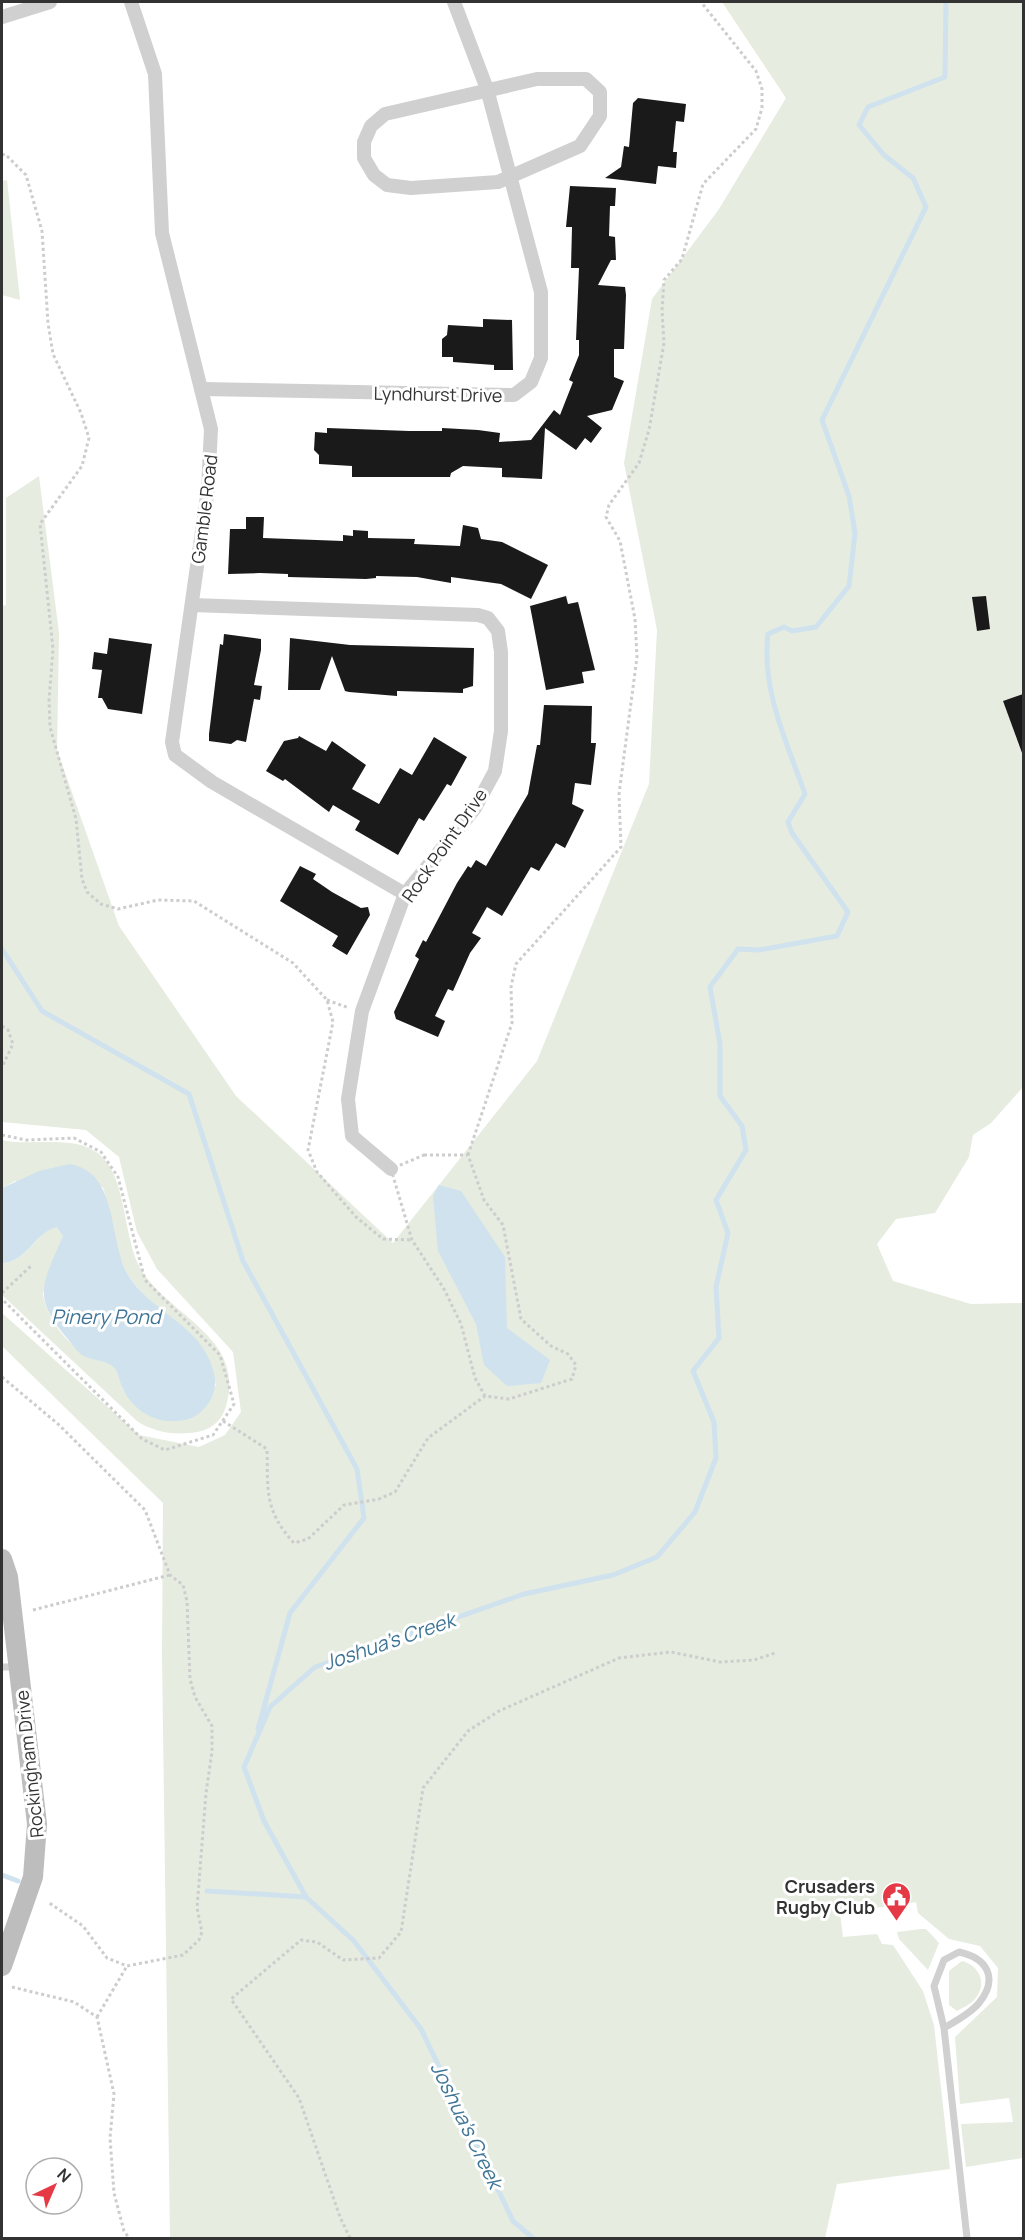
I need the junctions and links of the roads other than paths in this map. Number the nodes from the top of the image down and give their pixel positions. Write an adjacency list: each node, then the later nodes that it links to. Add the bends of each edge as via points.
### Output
1 (50, 2): 4 (street)
2 (131, 2): 7 (street, Gamble Road, via 155,74 162,233)
3 (454, 2): 5 (street, Lyndhurst Drive)
4 (2, 17)
5 (487, 89): 6 (street, Lyndhurst Drive); 6 (street, via 537,79 586,79 600,92 600,116 580,146); 6 (street, via 385,114 371,126 364,142 364,158 374,175 387,185 411,188 498,182)
6 (510, 176): 7 (street, Lyndhurst Drive, via 541,292 541,358 531,382 514,395)
7 (201, 389): 8 (street, Gamble Road, via 211,429 212,459)
8 (192, 605): 9 (street, Gamble Road, via 172,742 175,755 212,782); 9 (street, Rock Point Drive, via 488,618 498,632 501,651 501,731 495,771 475,808)
9 (405, 894): 10 (street, Rock Point Drive, via 362,1011 348,1099 352,1136)
10 (391, 1169)
11 (2, 1559): 12 (street, Rockingham Drive, via 8,1577)
12 (10, 1667): 13 (street, Rockingham Drive, via 37,1824 37,1851 28,1898)
13 (2, 1966)
14 (944, 2028): 14 (lane, via 978,2004 987,1989 988,1971 976,1956 959,1952 944,1960 937,1972 933,1986); 15 (lane)
15 (967, 2238)

